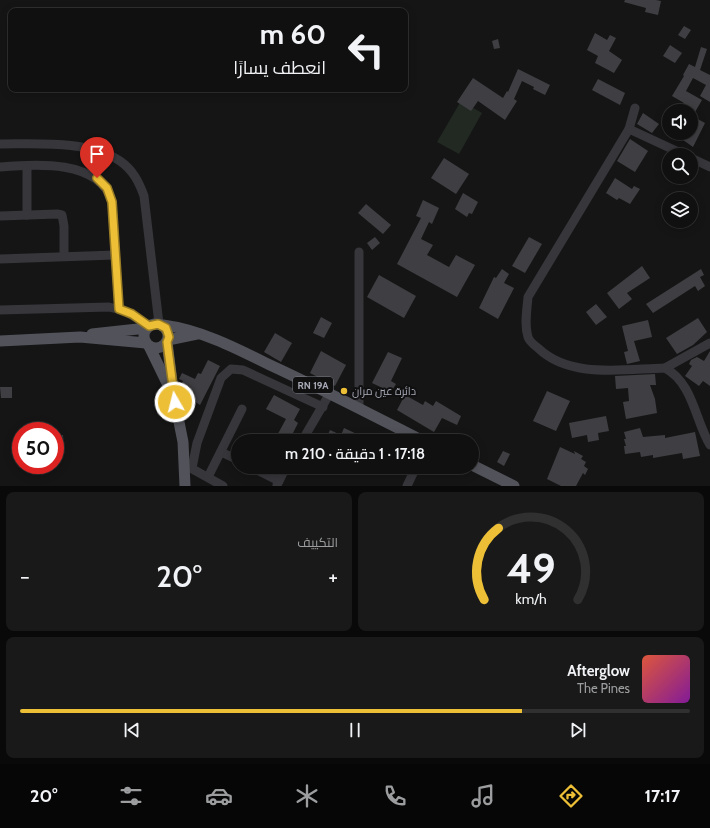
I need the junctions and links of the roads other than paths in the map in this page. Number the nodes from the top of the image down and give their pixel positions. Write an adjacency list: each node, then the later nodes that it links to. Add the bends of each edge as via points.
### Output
1 (635, 108): 2 (street)
2 (629, 129): 4 (street); 24 (street, via 528,297 525,323 528,339 556,361 572,367)
3 (0, 144): 17 (street, via 46,144 95,150 108,154 131,171 144,196)
4 (670, 148)
5 (698, 161): 8 (street)
6 (0, 167): 7 (street)
7 (26, 167): 9 (street); 12 (street, via 59,166 91,175 103,183 112,202)
8 (710, 167)
9 (27, 215): 10 (street); 13 (street, via 62,215)
10 (0, 216)
11 (359, 252): 28 (street)
12 (115, 255): 13 (street); 15 (street)
13 (64, 256): 14 (street)
14 (0, 259)
15 (119, 309): 16 (street, via 98,306); 17 (street)
16 (0, 310)
17 (154, 325): 18 (main road); 19 (main road); 21 (main road, via 168,332); 23 (main road, via 144,337)
18 (201, 334): 21 (main road); 25 (main road, RN 19A)
19 (80, 337): 20 (main road); 23 (main road)
20 (0, 341)
21 (168, 341): 23 (main road, via 160,348); 26 (main road)
22 (710, 343): 24 (street)
23 (148, 345): 26 (main road)
24 (665, 368): 32 (street, via 683,385)
25 (330, 393): 27 (street); 28 (main road, RN 19A)
26 (174, 397): 35 (main road)
27 (323, 407): 30 (street); 35 (street, via 243,370 231,369 221,378)
28 (358, 408): 31 (main road, RN 19A)
29 (242, 409): 33 (street)
30 (306, 434)
31 (409, 434)
32 (710, 445)
33 (221, 452): 34 (street); 40 (street)
34 (231, 457)
35 (187, 466): 40 (street); 42 (main road)
36 (479, 468): 45 (main road)
37 (262, 474): 41 (street)
38 (283, 474): 41 (street)
39 (413, 474): 44 (street)
40 (208, 477): 43 (street)
41 (278, 484)
42 (186, 486)
43 (223, 486)
44 (407, 486)
45 (514, 486)

